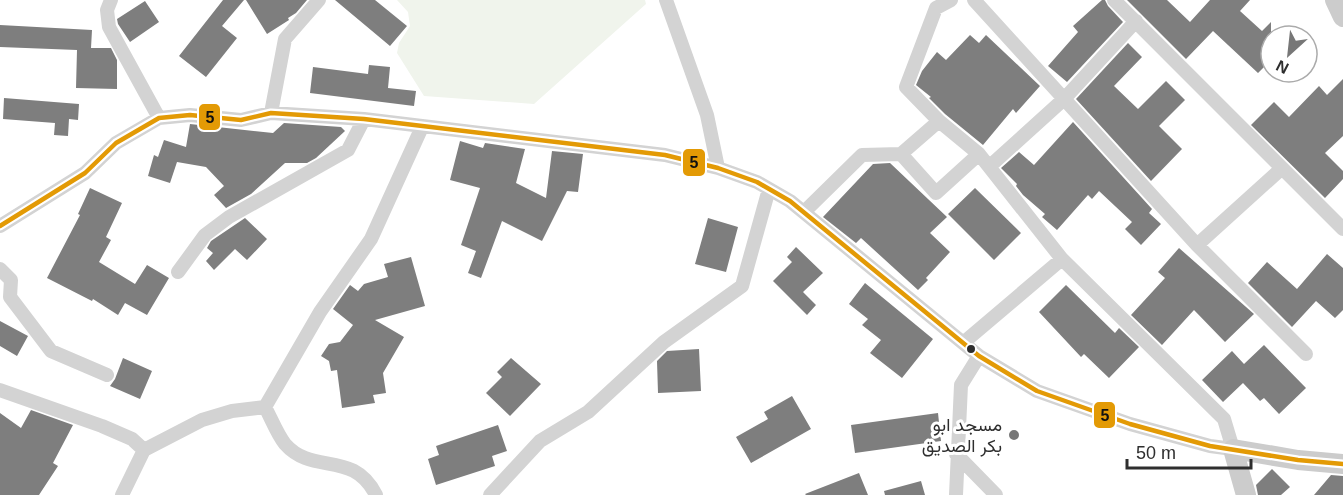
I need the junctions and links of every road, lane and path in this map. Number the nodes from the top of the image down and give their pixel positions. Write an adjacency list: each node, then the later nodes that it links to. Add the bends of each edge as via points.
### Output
1 (111, 0): 12 (street, via 107,10 109,27)
2 (319, 0): 11 (street, via 285,39)
3 (666, 0): 19 (street, via 707,116)
4 (951, 0): 14 (street, via 936,8 906,87)
5 (974, 0): 10 (street)
6 (1114, 0): 9 (street)
7 (1335, 0): 8 (street)
8 (1343, 17)
9 (1136, 21): 10 (street); 20 (street)
10 (1064, 99): 18 (street); 25 (street)
11 (271, 113): 12 (street, via 241,120 189,114); 13 (street)
12 (159, 118): 23 (street, via 116,142 85,173)
13 (364, 119): 15 (street); 28 (street, via 348,150 229,217 205,235)
14 (939, 121): 16 (street); 17 (street)
15 (423, 127): 19 (street, via 665,155); 34 (street, via 371,239 320,312)
16 (901, 154): 17 (street, via 936,193); 22 (street, via 862,156)
17 (979, 154): 18 (street)
18 (990, 166): 26 (street)
19 (718, 168): 21 (street)
20 (1281, 169): 24 (street); 25 (street)
21 (769, 189): 22 (street); 41 (street, via 742,286 664,342 588,412 540,441)
22 (804, 212): 29 (street)
23 (0, 226)
24 (1343, 229)
25 (1197, 245): 30 (street)
26 (1062, 259): 29 (street); 35 (street, via 1224,419)
27 (0, 269): 32 (street, via 11,280 10,297 51,351)
28 (178, 272)
29 (963, 343): 31 (street)
30 (1306, 354)
31 (980, 356): 35 (street, via 1037,391 1130,424); 37 (street, via 961,385)
32 (107, 375)
33 (0, 390): 36 (street, via 102,426 132,439)
34 (265, 406): 36 (street, via 202,420); 40 (street, via 285,444 299,455 321,463 349,467 370,482)
35 (1233, 449): 38 (street); 44 (street)
36 (144, 450): 39 (street)
37 (956, 454): 42 (street); 43 (street)
38 (1343, 464)
39 (122, 495)
40 (376, 495)
41 (490, 495)
42 (956, 495)
43 (996, 495)
44 (1246, 495)

